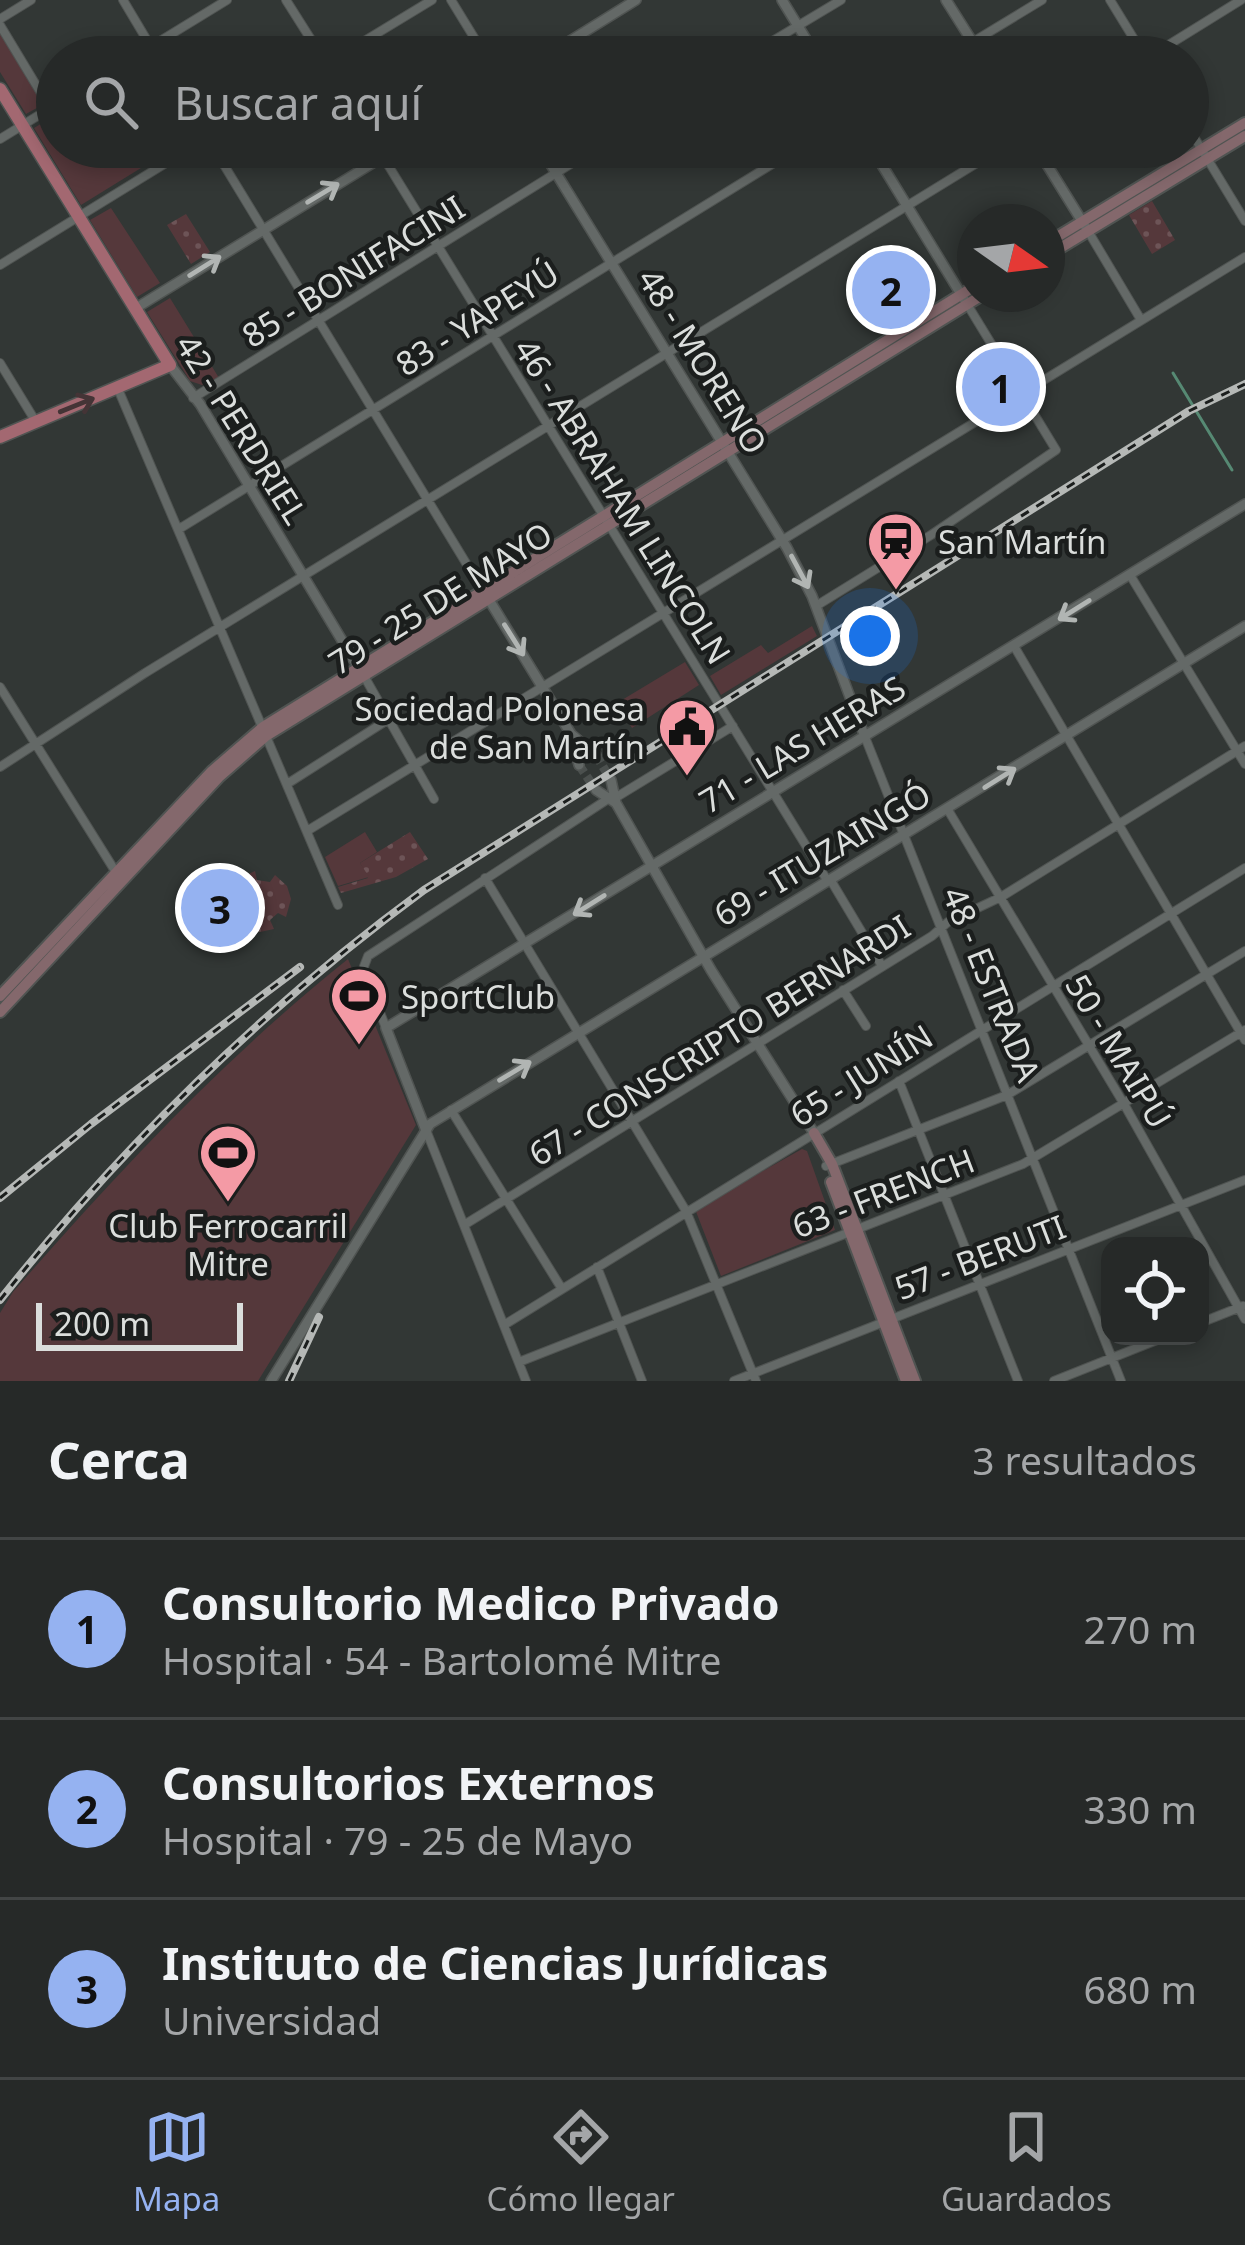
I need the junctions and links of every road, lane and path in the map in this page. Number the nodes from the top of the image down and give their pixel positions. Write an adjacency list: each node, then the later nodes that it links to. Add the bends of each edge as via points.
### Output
1 (31, 0): 14 (street)
2 (123, 0): 16 (street)
3 (227, 0): 17 (street)
4 (286, 0): 18 (street)
5 (431, 0): 19 (street)
6 (452, 0): 20 (street)
7 (637, 0): 21 (street)
8 (782, 0): 15 (street)
9 (841, 0): 15 (street)
10 (946, 0): 24 (street)
11 (1042, 0): 25 (street)
12 (1110, 0): 26 (street)
13 (1241, 0): 27 (street)
14 (0, 22): 28 (street)
15 (798, 26): 22 (street); 23 (street)
16 (144, 36)
17 (169, 36)
18 (309, 36)
19 (372, 36)
20 (473, 36)
21 (578, 36)
22 (781, 36)
23 (804, 36)
24 (969, 36)
25 (983, 36)
26 (1133, 36)
27 (1182, 36)
28 (36, 79)
29 (0, 89): 32 (main road, 42 - PERDRIEL)
30 (36, 117): 32 (street)
31 (1245, 122): 36 (main road)
32 (22, 126): 34 (street); 35 (main road, 42 - PERDRIEL)
33 (1245, 136): 37 (main road)
34 (0, 139)
35 (36, 149)
36 (1209, 151)
37 (1209, 152)
38 (1209, 161): 54 (street)
39 (48, 168): 53 (main road, 42 - PERDRIEL)
40 (159, 168): 53 (street)
41 (226, 168): 56 (street)
42 (356, 168): 56 (street, one-way to 42)
43 (390, 168): 59 (street, 46 - ABRAHAM LINCOLN)
44 (553, 168): 51 (street, 48 - MORENO)
45 (564, 168): 51 (street, 85 - BONIFACINI)
46 (766, 168): 61 (street, 83 - YAPEYÚ)
47 (885, 168): 52 (street)
48 (968, 168): 52 (street)
49 (1049, 168): 55 (street)
50 (1182, 168): 55 (main road)
51 (556, 173): 59 (street, 85 - BONIFACINI); 61 (street, 48 - MORENO)
52 (907, 205): 63 (street); 70 (street)
53 (79, 218): 62 (street); 65 (main road, 42 - PERDRIEL)
54 (1245, 221)
55 (1085, 226): 57 (main road); 58 (main road); 68 (street)
56 (263, 230): 65 (street, one-way to 56); 67 (street)
57 (1065, 235)
58 (1065, 242)
59 (438, 247): 67 (street, 85 - BONIFACINI); 69 (street, 46 - ABRAHAM LINCOLN)
60 (1245, 257): 68 (street)
61 (611, 263): 69 (street, 83 - YAPEYÚ); 70 (street, 48 - MORENO)
62 (0, 266)
63 (957, 286)
64 (957, 304): 80 (main road, 79 - 25 DE MAYO)
65 (136, 308): 72 (main road, 42 - PERDRIEL)
66 (973, 312): 74 (street)
67 (318, 320): 75 (street, 85 - BONIFACINI); 76 (street)
68 (1141, 320): 74 (street)
69 (493, 338): 76 (street, 83 - YAPEYÚ); 78 (street, 46 - ABRAHAM LINCOLN)
70 (665, 351): 78 (street); 80 (street, 48 - MORENO)
71 (0, 363): 77 (street)
72 (170, 364): 73 (main road); 75 (street, 42 - PERDRIEL)
73 (118, 388): 77 (main road, one-way to 73); 85 (street)
74 (1023, 394): 86 (street); 90 (street, via 1054,453)
75 (194, 398): 81 (street, 42 - PERDRIEL)
76 (374, 410): 81 (street, 83 - YAPEYÚ); 82 (street)
77 (36, 422): 79 (main road)
78 (547, 425): 82 (street); 84 (street, 46 - ABRAHAM LINCOLN)
79 (0, 437)
80 (726, 447): 84 (main road, 79 - 25 DE MAYO); 86 (street, 48 - MORENO)
81 (248, 487): 85 (street, 83 - YAPEYÚ); 88 (street, 42 - PERDRIEL)
82 (428, 499): 88 (street); 89 (street)
83 (1245, 505): 87 (street, 71 - LAS HERAS)
84 (606, 521): 89 (main road, 79 - 25 DE MAYO); 91 (street, 46 - ABRAHAM LINCOLN)
85 (179, 529): 93 (street)
86 (782, 540): 90 (street, 48 - MORENO, one-way to 90); 91 (street)
87 (1130, 575): 94 (street, 71 - LAS HERAS, one-way to 94); 95 (street)
88 (302, 576): 93 (street); 96 (street, 42 - PERDRIEL)
89 (486, 595): 96 (main road, 79 - 25 DE MAYO); 98 (street, one-way to 98)
90 (816, 606): 103 (street, 48 - ESTRADA)
91 (664, 614): 98 (street); 100 (street, 46 - ABRAHAM LINCOLN)
92 (1245, 626): 95 (street, 69 - ITUZAINGÓ)
93 (221, 627): 101 (street); 105 (street)
94 (1015, 646): 103 (street, 71 - LAS HERAS); 104 (street)
95 (1184, 663): 104 (street, 69 - ITUZAINGÓ); 106 (street)
96 (361, 672): 99 (street, 42 - PERDRIEL); 101 (main road, 79 - 25 DE MAYO)
97 (0, 687): 105 (street)
98 (544, 688): 102 (street); 111 (street)
99 (389, 719): 111 (street, 42 - PERDRIEL); 113 (street)
100 (734, 726): 115 (street, 46 - ABRAHAM LINCOLN); 117 (street)
101 (265, 732): 113 (street); 124 (main road, 79 - 25 DE MAYO)
102 (572, 734): 107 (street); 109 (street)
103 (865, 736): 115 (street, 71 - LAS HERAS); 121 (street, 48 - ESTRADA)
104 (1066, 736): 118 (street, 69 - ITUZAINGÓ, one-way to 104); 119 (street)
105 (34, 744): 110 (street); 124 (street)
106 (1241, 748): 108 (street); 119 (street, 67 - CONSCRIPTO BERNARDI)
107 (596, 755)
108 (1245, 764)
109 (579, 765)
110 (0, 766)
111 (417, 766): 116 (street, 42 - PERDRIEL); 120 (street)
112 (611, 780): 117 (street)
113 (287, 784): 120 (street)
114 (596, 790): 117 (street)
115 (773, 792): 122 (street, 71 - LAS HERAS); 126 (street, 46 - ABRAHAM LINCOLN)
116 (434, 799)
117 (613, 800): 122 (street); 125 (street)
118 (948, 810): 121 (street, 69 - ITUZAINGÓ); 127 (street, 50 - MAIPÚ)
119 (1120, 824): 127 (street, 67 - CONSCRIPTO BERNARDI); 129 (street)
120 (308, 831): 128 (street)
121 (904, 835): 126 (street, 69 - ITUZAINGÓ); 130 (street, 48 - ESTRADA)
122 (652, 866): 131 (street, 71 - LAS HERAS, one-way to 131); 133 (street)
123 (1245, 868): 129 (street, 65 - JUNÍN)
124 (119, 877): 138 (main road, 79 - 25 DE MAYO); 139 (main road, 79 - 25 DE MAYO)
125 (485, 878): 131 (street); 141 (street, via 364,961)
126 (829, 880): 133 (street, 69 - ITUZAINGÓ); 134 (street, 46 - ABRAHAM LINCOLN)
127 (1001, 897): 130 (street, 67 - CONSCRIPTO BERNARDI); 136 (street, 50 - MAIPÚ)
128 (338, 905)
129 (1173, 913): 135 (street); 136 (street, 65 - JUNÍN)
130 (940, 928): 134 (street, 67 - CONSCRIPTO BERNARDI); 142 (street, 48 - ESTRADA)
131 (526, 945): 141 (street, 71 - LAS HERAS); 143 (street)
132 (1245, 951): 135 (street)
133 (704, 957): 143 (street, 69 - ITUZAINGÓ); 145 (street)
134 (881, 966): 137 (street, 67 - CONSCRIPTO BERNARDI)
135 (1208, 973): 144 (street); 146 (street)
136 (1053, 986): 142 (street, 65 - JUNÍN); 146 (street, 50 - MAIPÚ)
137 (843, 990): 140 (street); 145 (street, 67 - CONSCRIPTO BERNARDI)
138 (0, 996)
139 (0, 1012)
140 (866, 1026)
141 (386, 1028): 152 (street)
142 (981, 1028): 147 (street, 65 - JUNÍN); 148 (street, 48 - ESTRADA)
143 (579, 1033): 150 (street, 69 - ITUZAINGÓ, one-way to 143); 151 (street)
144 (1244, 1034): 149 (street, 63 - FRENCH)
145 (757, 1044): 151 (street, 67 - CONSCRIPTO BERNARDI); 154 (street)
146 (1090, 1046): 148 (street); 149 (street, 50 - MAIPÚ)
147 (899, 1081): 153 (street); 154 (street, 65 - JUNÍN)
148 (1007, 1095): 153 (street); 155 (street, 48 - ESTRADA)
149 (1124, 1104): 155 (street, 63 - FRENCH); 160 (street, 50 - MAIPÚ)
150 (452, 1109): 152 (street, 69 - ITUZAINGÓ); 159 (street)
151 (633, 1123): 159 (street, 67 - CONSCRIPTO BERNARDI); 161 (street)
152 (425, 1128): 162 (street); 179 (street)
153 (919, 1129): 156 (street); 158 (street)
154 (814, 1133): 156 (main road); 161 (street, 65 - JUNÍN)
155 (1032, 1160): 158 (street, 63 - FRENCH); 164 (street, 48 - ESTRADA)
156 (829, 1165): 163 (main road)
157 (1245, 1180): 160 (street, 57 - BERUTI)
158 (944, 1194): 163 (street, 63 - FRENCH); 166 (street)
159 (508, 1200): 162 (street, 67 - CONSCRIPTO BERNARDI); 168 (street)
160 (1183, 1204): 164 (street, 57 - BERUTI); 169 (street, 50 - MAIPÚ)
161 (686, 1210): 165 (street, 65 - JUNÍN); 167 (street)
162 (464, 1225): 174 (street)
163 (853, 1230): 167 (street, 63 - FRENCH); 171 (main road)
164 (1070, 1248): 166 (street, 57 - BERUTI); 176 (street, 48 - ESTRADA)
165 (597, 1268): 168 (street, 65 - JUNÍN); 173 (street)
166 (980, 1284): 171 (street, 57 - BERUTI); 184 (street)
167 (717, 1285): 173 (street, 63 - FRENCH); 178 (street)
168 (562, 1289): 174 (street, 65 - JUNÍN)
169 (1243, 1307): 170 (street, 50 - MAIPÚ); 172 (street)
170 (1245, 1318)
171 (888, 1319): 178 (street, 57 - BERUTI); 183 (main road)
172 (1209, 1320)
173 (618, 1323): 177 (street, 63 - FRENCH); 181 (street)
174 (504, 1325): 177 (street)
175 (1144, 1345): 176 (street)
176 (1113, 1357): 185 (street); 186 (street, 48 - ESTRADA)
177 (519, 1362): 180 (street)
178 (754, 1377): 182 (street, 57 - BERUTI)
179 (271, 1381)
180 (526, 1381)
181 (643, 1381)
182 (734, 1381)
183 (911, 1381)
184 (1018, 1381)
185 (1054, 1381)
186 (1121, 1381)

